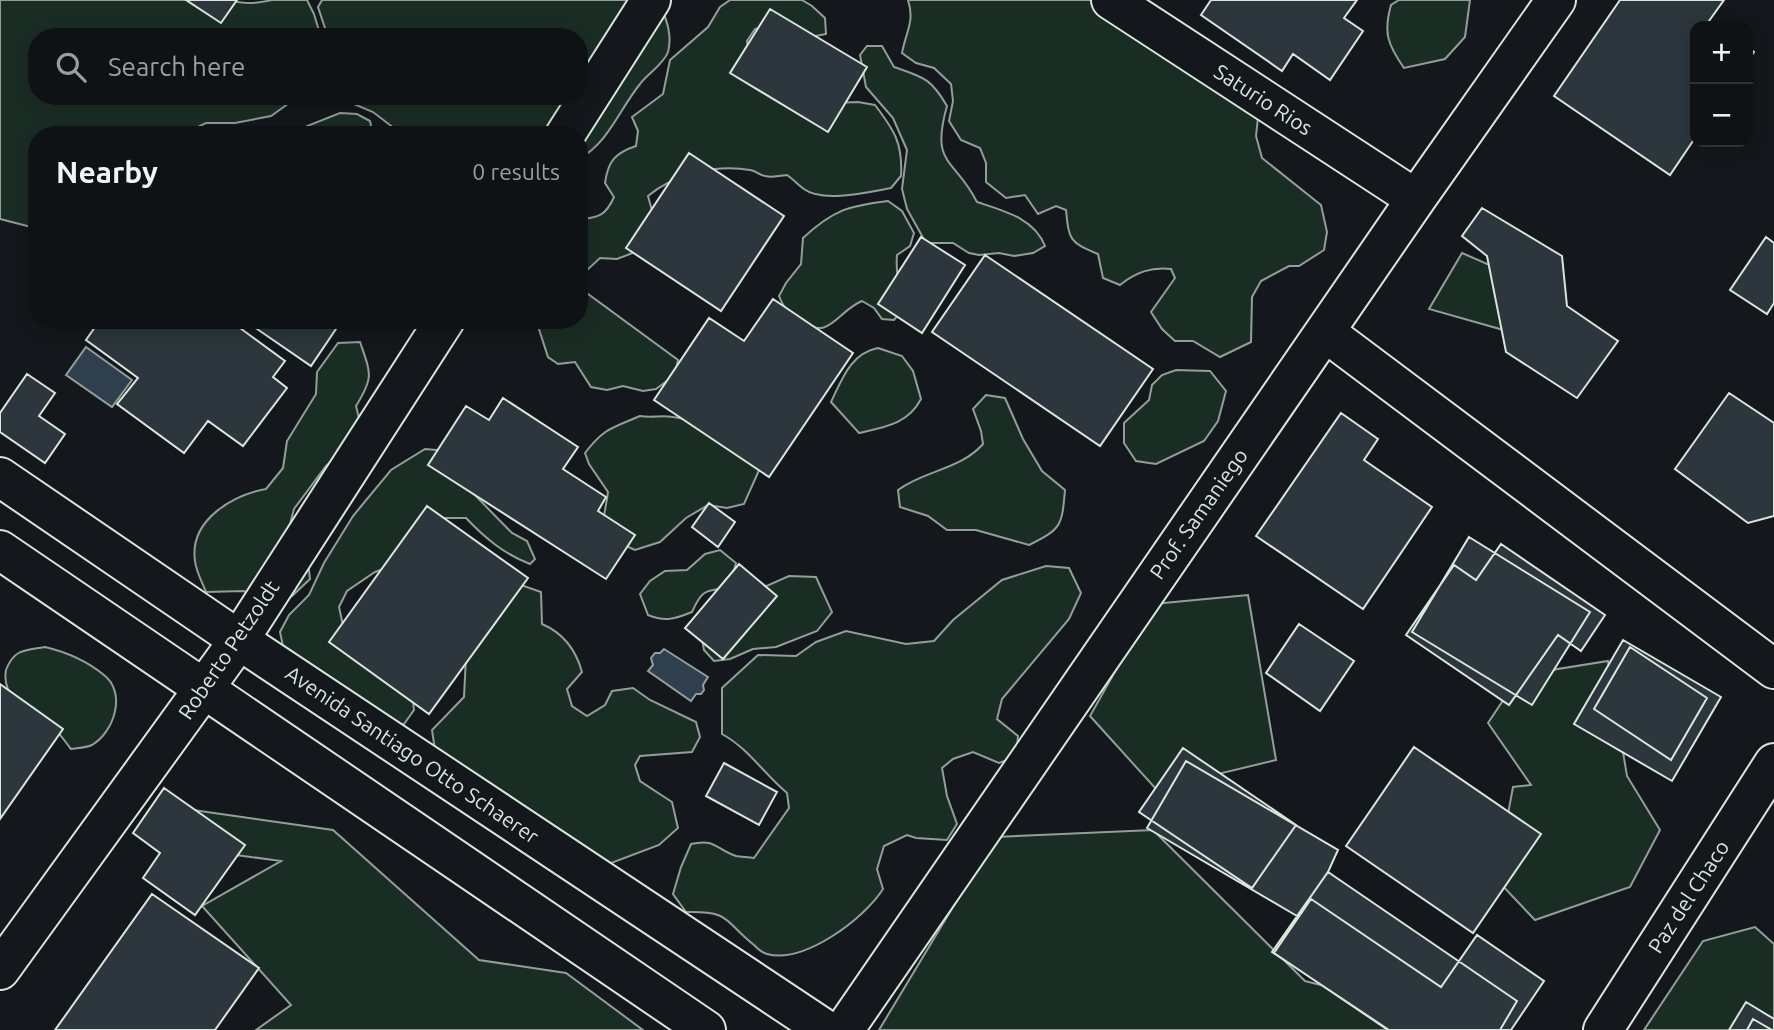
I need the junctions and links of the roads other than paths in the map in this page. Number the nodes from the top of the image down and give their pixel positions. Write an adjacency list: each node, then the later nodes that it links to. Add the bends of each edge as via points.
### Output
1 (652, 0): 4 (street)
2 (1111, 0): 7 (street, Saturio Rios)
3 (1556, 0): 7 (street, Prof. Samaniego)
4 (588, 99)
5 (584, 105): 6 (street)
6 (571, 126)
7 (1416, 199): 9 (street, Prof. Samaniego)
8 (439, 329): 12 (street, Roberto Petzoldt)
9 (1325, 332): 13 (street); 19 (street, Prof. Samaniego)
10 (0, 477): 12 (street, Avenida Santiago Otto Schaerer)
11 (0, 550): 14 (street)
12 (239, 640): 14 (street, Roberto Petzoldt); 18 (street, Avenida Santiago Otto Schaerer)
13 (1774, 669)
14 (205, 688): 16 (street, Roberto Petzoldt); 17 (street)
15 (1774, 763): 20 (street, Paz del Chaco)
16 (0, 970)
17 (706, 1030)
18 (826, 1030)
19 (844, 1030)
20 (1603, 1030)

